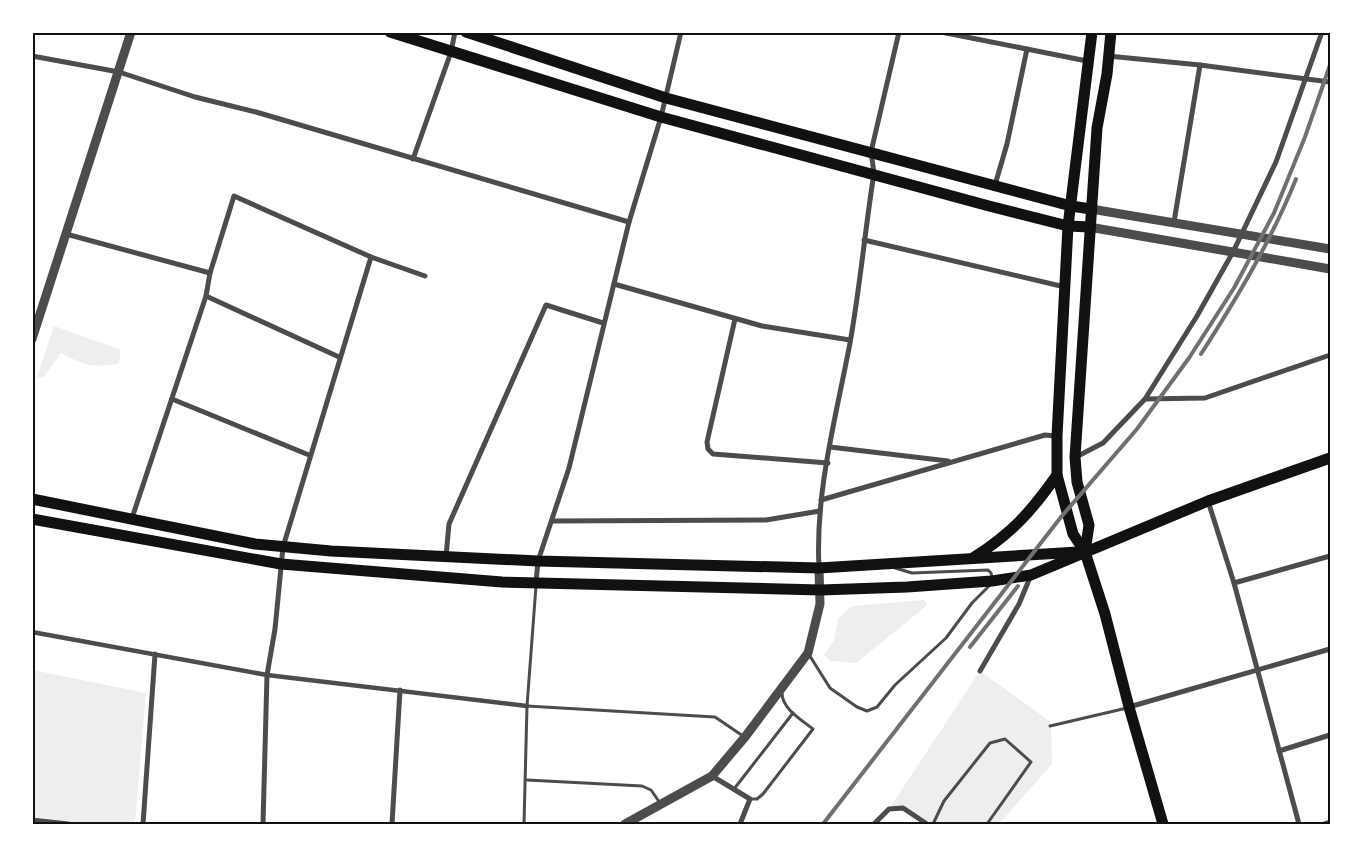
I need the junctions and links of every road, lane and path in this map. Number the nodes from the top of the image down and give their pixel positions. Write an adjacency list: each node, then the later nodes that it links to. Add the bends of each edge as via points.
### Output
1 (131, 32): 17 (street)
2 (390, 32): 12 (main road)
3 (455, 32): 12 (street)
4 (466, 32): 20 (main road)
5 (681, 32): 20 (street)
6 (899, 32): 22 (street)
7 (941, 32): 11 (street)
8 (1092, 32): 15 (main road)
9 (1110, 32): 14 (main road)
10 (1322, 32): 18 (street)
11 (1027, 49): 15 (street); 25 (street)
12 (451, 52): 21 (main road); 23 (street)
13 (32, 56): 17 (street)
14 (1108, 56): 16 (street); 27 (main road, via 1097,128)
15 (1087, 61): 26 (main road)
16 (1200, 65): 18 (street); 29 (street)
17 (119, 72): 23 (street, via 195,97); 32 (street)
18 (1306, 80): 19 (street); 33 (street, via 1276,162)
19 (1330, 82)
20 (666, 98): 21 (street); 22 (main road)
21 (661, 117): 24 (main road); 28 (street)
22 (871, 152): 24 (street); 25 (main road)
23 (413, 158): 28 (street)
24 (874, 173): 30 (main road); 34 (street)
25 (995, 186): 26 (main road)
26 (1071, 206): 27 (main road); 30 (main road)
27 (1090, 209): 29 (street); 31 (main road)
28 (629, 222): 41 (street)
29 (1174, 222): 33 (street)
30 (1068, 226): 31 (main road); 42 (main road)
31 (1089, 227): 36 (street); 55 (main road)
32 (66, 234): 39 (street); 46 (street)
33 (1241, 234): 35 (street); 36 (street)
34 (864, 240): 42 (street); 47 (street)
35 (1330, 249)
36 (1233, 252): 38 (street); 51 (street)
37 (371, 257): 39 (street, via 234,196); 40 (street); 49 (street)
38 (1330, 269)
39 (210, 273): 43 (street)
40 (426, 276)
41 (614, 284): 44 (street); 45 (street)
42 (1066, 287): 52 (main road)
43 (206, 296): 49 (street); 50 (street)
44 (736, 319): 47 (street); 58 (street, via 708,433 708,449 713,454)
45 (603, 323): 66 (street, via 569,468); 70 (street, via 546,304 448,524)
46 (32, 339)
47 (850, 340): 53 (street)
48 (1330, 355): 51 (street, via 1205,398)
49 (339, 357): 54 (street)
50 (172, 399): 54 (street); 65 (street)
51 (1146, 399): 55 (street, via 1103,443)
52 (1057, 436): 57 (street, via 1045,435); 59 (main road)
53 (830, 447): 57 (street); 58 (street)
54 (309, 454): 67 (street)
55 (1075, 457): 68 (main road, via 1077,482 1090,525)
56 (1330, 458): 62 (main road)
57 (954, 462): 61 (street)
58 (828, 463): 61 (street)
59 (1057, 475): 68 (main road, via 1073,534); 71 (main road, via 1034,509 1000,540)
60 (32, 499): 65 (main road)
61 (821, 500): 63 (street)
62 (1208, 502): 68 (main road); 79 (street)
63 (820, 510): 66 (street, via 766,520); 75 (street)
64 (32, 519): 73 (main road)
65 (132, 519): 67 (main road)
66 (552, 521): 72 (street)
67 (283, 548): 70 (main road); 73 (street)
68 (1084, 552): 71 (main road); 76 (main road); 91 (main road, via 1105,614)
69 (1330, 556): 79 (street)
70 (446, 557): 72 (main road)
71 (972, 558): 74 (main road)
72 (538, 561): 75 (main road); 78 (street)
73 (281, 564): 78 (main road); 87 (street)
74 (885, 565): 75 (main road); 77 (lane, via 912,573 988,570)
75 (820, 568): 80 (street)
76 (1031, 575): 77 (main road); 86 (street, via 1019,604)
77 (992, 581): 80 (main road); 83 (lane, via 946,638 895,685 877,707 867,711 857,708 830,688)
78 (536, 583): 80 (main road); 90 (lane)
79 (1234, 583): 85 (street)
80 (820, 590): 83 (street, via 820,604)
81 (32, 632): 84 (street)
82 (1330, 649): 85 (street)
83 (808, 653): 88 (street)
84 (155, 654): 87 (street); 105 (street)
85 (1258, 670): 91 (street); 96 (street)
86 (980, 671)
87 (268, 675): 89 (street); 106 (street)
88 (782, 687): 92 (lane, via 784,702); 95 (street)
89 (400, 690): 90 (street); 107 (street)
90 (527, 706): 95 (lane, via 715,717); 98 (lane)
91 (1129, 707): 93 (lane); 115 (main road)
92 (793, 713): 99 (lane); 100 (lane, via 813,729 764,794)
93 (1050, 726)
94 (1330, 735): 96 (street)
95 (745, 738): 97 (street)
96 (1279, 751): 116 (street)
97 (712, 776): 99 (street); 101 (street)
98 (526, 780): 101 (lane, via 642,786 651,790); 108 (lane)
99 (734, 789): 100 (street)
100 (750, 799): 110 (street)
101 (660, 803): 109 (street)
102 (32, 820): 104 (street)
103 (1330, 822): 117 (street)
104 (68, 824)
105 (143, 824)
106 (263, 824)
107 (392, 824)
108 (524, 824)
109 (624, 824)
110 (740, 824)
111 (874, 824): 112 (street, via 888,809 903,808)
112 (927, 824)
113 (933, 824): 114 (lane, via 944,801 990,743 1005,739 1031,762)
114 (987, 824)
115 (1163, 824)
116 (1299, 824)
117 (1324, 824)

